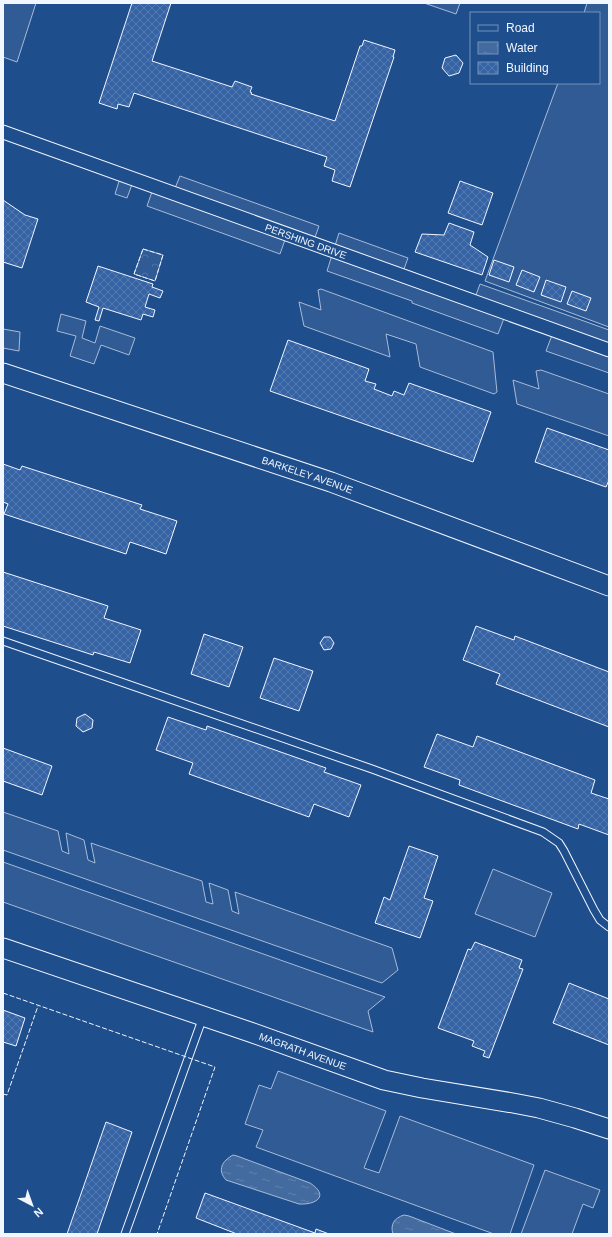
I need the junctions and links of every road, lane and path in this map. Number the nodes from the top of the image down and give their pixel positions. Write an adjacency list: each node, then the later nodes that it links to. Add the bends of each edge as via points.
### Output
1 (3, 132): 2 (street, PERSHING DRIVE)
2 (609, 350)
3 (3, 373): 4 (main road, BARKELEY AVENUE, via 331,482)
4 (609, 586)
5 (3, 641): 6 (lane, via 372,769 543,832 559,843 594,910 600,920)
6 (609, 927)
7 (3, 948): 8 (main road, MAGRATH AVENUE)
8 (203, 1016): 9 (main road, MAGRATH AVENUE, via 384,1080 539,1108); 10 (lane)
9 (609, 1129)
10 (125, 1234)

